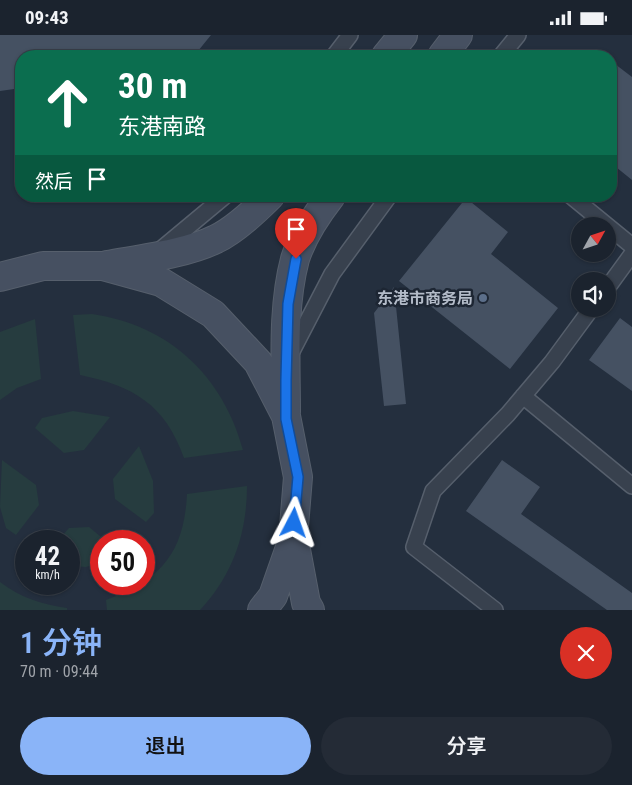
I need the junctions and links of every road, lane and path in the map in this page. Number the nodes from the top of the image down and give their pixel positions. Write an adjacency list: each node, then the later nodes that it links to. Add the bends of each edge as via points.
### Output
1 (350, 35): 5 (lane)
2 (403, 35): 6 (main road)
3 (458, 35): 7 (main road)
4 (518, 35): 8 (lane)
5 (339, 50)
6 (391, 50)
7 (447, 50)
8 (506, 50)
9 (218, 202): 16 (lane)
10 (264, 202): 16 (main road, via 216,239)
11 (326, 202): 21 (main road, via 317,214 296,259 288,304)
12 (385, 202): 21 (lane, via 332,274)
13 (578, 202): 14 (lane)
14 (632, 246)
15 (632, 254): 18 (lane)
16 (152, 256): 17 (main road)
17 (103, 266): 19 (main road, via 43,266); 23 (main road, via 161,282 213,314 258,362)
18 (616, 276)
19 (0, 277)
20 (585, 317): 22 (lane)
21 (286, 361): 23 (main road)
22 (523, 396): 24 (lane); 28 (lane, via 433,491 414,547)
23 (286, 419): 25 (main road, via 298,477)
24 (632, 486)
25 (294, 539): 26 (main road, via 273,596); 27 (main road)
26 (262, 610)
27 (310, 610)
28 (494, 610)

